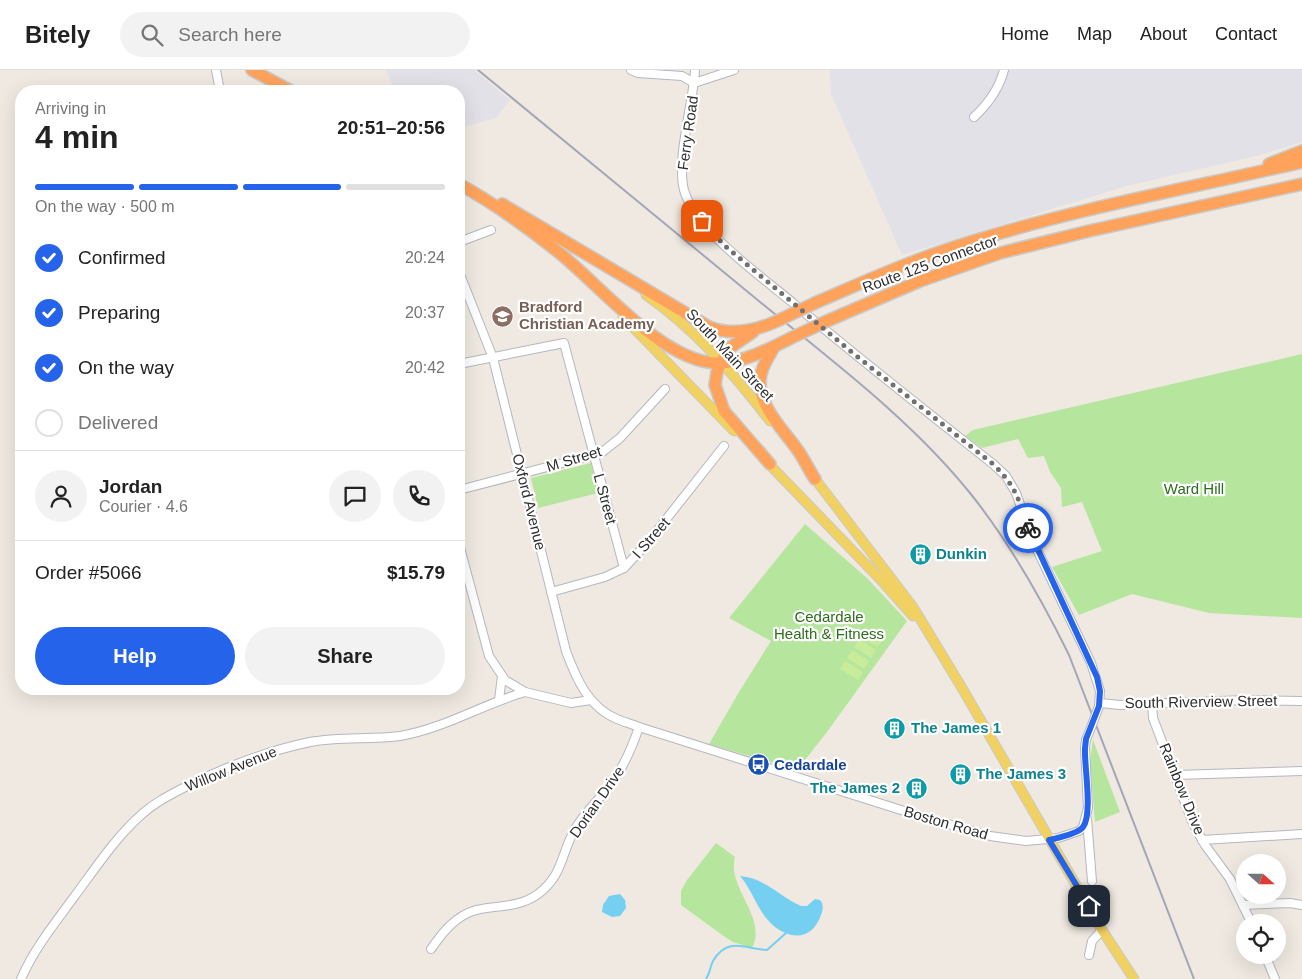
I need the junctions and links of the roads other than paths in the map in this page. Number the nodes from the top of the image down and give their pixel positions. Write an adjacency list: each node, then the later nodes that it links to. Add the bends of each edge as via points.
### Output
1 (216, 70): 8 (street)
2 (252, 70): 9 (highway)
3 (632, 70): 7 (street, via 682,76)
4 (695, 70): 7 (street, Ferry Road)
5 (734, 70): 7 (street)
6 (1004, 70): 10 (street, via 996,91)
7 (694, 83): 44 (street, Ferry Road, via 682,164 684,188 694,211 725,246 1006,476 1091,663 1100,691)
8 (219, 85)
9 (280, 85)
10 (974, 117)
11 (1302, 151): 13 (highway)
12 (1302, 162): 13 (highway, Route 125 Connector)
13 (1242, 176): 22 (highway, Route 125 Connector, bridge, via 1040,221 969,242 885,273)
14 (465, 182): 19 (highway, South Main Street)
15 (1302, 184): 23 (highway, Route 125 Connector, bridge, via 1000,253 920,281)
16 (465, 188): 21 (highway, South Main Street, via 536,235)
17 (491, 230): 18 (street)
18 (465, 240)
19 (630, 281): 22 (highway, Route 125 Connector, via 715,329 728,332); 26 (main road, South Main Street, via 685,325)
20 (465, 287): 24 (street, Oxford Avenue)
21 (598, 288): 26 (highway, Route 125 Connector, via 670,348 701,360); 30 (main road, South Main Street, via 663,359)
22 (756, 330): 26 (highway, via 733,344)
23 (774, 347): 26 (highway, Route 125 Connector); 32 (highway, via 762,371 762,394)
24 (493, 358): 25 (street); 29 (street, L Street, via 564,343); 31 (street, Oxford Avenue)
25 (465, 363)
26 (720, 363): 30 (highway, via 715,385 721,405); 32 (main road, South Main Street, via 755,401)
27 (665, 389): 29 (street, M Street, via 620,438)
28 (724, 446): 35 (street, I Street)
29 (594, 456): 31 (street, M Street); 35 (street, L Street)
30 (770, 464): 37 (main road, South Main Street, via 913,617)
31 (522, 474): 33 (street, M Street); 36 (street, Oxford Avenue)
32 (815, 478): 37 (main road, South Main Street)
33 (465, 488)
34 (465, 566): 38 (street, via 490,656)
35 (624, 568): 36 (street, I Street, via 605,577)
36 (551, 592): 41 (street, Oxford Avenue, via 573,671)
37 (918, 617): 51 (main road, South Main Street)
38 (502, 676): 39 (street); 40 (street)
39 (525, 692): 40 (street, Willow Avenue); 41 (street, via 570,703)
40 (499, 700): 61 (street, Willow Avenue, via 442,724 400,736 339,738 262,754 156,802 100,862 33,954)
41 (591, 700): 45 (street, Oxford Avenue)
42 (1302, 701): 43 (street, South Riverview Street)
43 (1152, 703): 44 (street, South Riverview Street); 48 (street, Rainbow Drive, via 1153,718)
44 (1099, 705): 49 (street, Ferry Road, bridge, via 1085,748)
45 (616, 719): 46 (street, Boston Road)
46 (639, 727): 51 (street, Boston Road, via 973,831 1010,839); 58 (street, Dorian Drive, via 619,772 573,832 552,881 537,895 520,904 477,910 460,918)
47 (1302, 771): 48 (street)
48 (1175, 775): 52 (street, Rainbow Drive)
49 (1087, 817): 51 (street, via 1079,831); 53 (street, Ferry Road)
50 (1302, 834): 52 (street)
51 (1049, 840): 57 (main road, South Main Street)
52 (1202, 840): 54 (street, Rainbow Drive, via 1230,879)
53 (1092, 881)
54 (1243, 905): 55 (street); 56 (street, Rainbow Drive)
55 (1302, 905)
56 (1247, 914)
57 (1102, 930): 59 (street, via 1092,941); 62 (main road, South Main Street)
58 (431, 950)
59 (1088, 955)
60 (1269, 964): 63 (street)
61 (21, 979)
62 (1134, 979)
63 (1275, 979)

